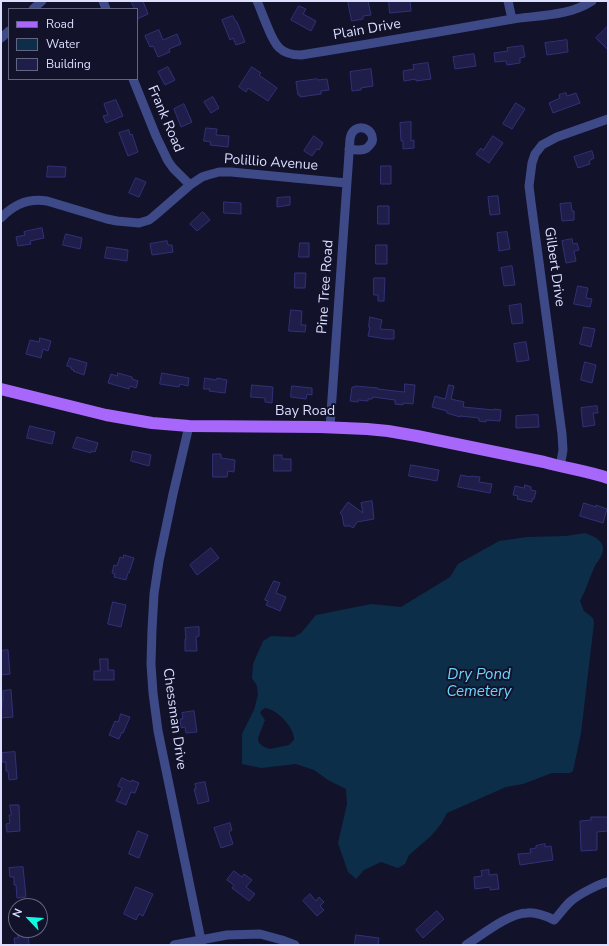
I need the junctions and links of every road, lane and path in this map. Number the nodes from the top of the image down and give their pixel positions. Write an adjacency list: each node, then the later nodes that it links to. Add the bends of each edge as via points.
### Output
1 (257, 1): 4 (street, Plain Drive, via 275,44 285,52 297,56)
2 (508, 1): 4 (street)
3 (592, 1): 4 (street, Plain Drive, via 562,13)
4 (512, 19)
5 (133, 80): 9 (street, Frank Road, via 168,161)
6 (608, 119): 14 (street, Gilbert Drive, via 542,145 532,163 529,186 562,434)
7 (349, 149): 8 (street, Pine Tree Road)
8 (347, 183): 9 (street, Polillio Avenue, via 220,172 202,177); 13 (street, Pine Tree Road)
9 (190, 185): 10 (street, Polillio Avenue, via 149,220 138,223 107,219 41,200 20,204)
10 (1, 218)
11 (1, 389): 12 (main road, Bay Road, via 121,418)
12 (189, 426): 13 (main road, Bay Road); 17 (street, Chessman Drive, via 159,561 153,608 151,664 158,731)
13 (330, 427): 14 (main road, Bay Road, via 388,431 527,458)
14 (560, 467): 15 (main road, Bay Road)
15 (608, 478)
16 (608, 882): 20 (street, via 572,900 554,920 535,913 523,913)
17 (201, 942): 18 (street); 19 (street, via 228,935 260,934)
18 (174, 945)
19 (295, 945)
20 (466, 945)

